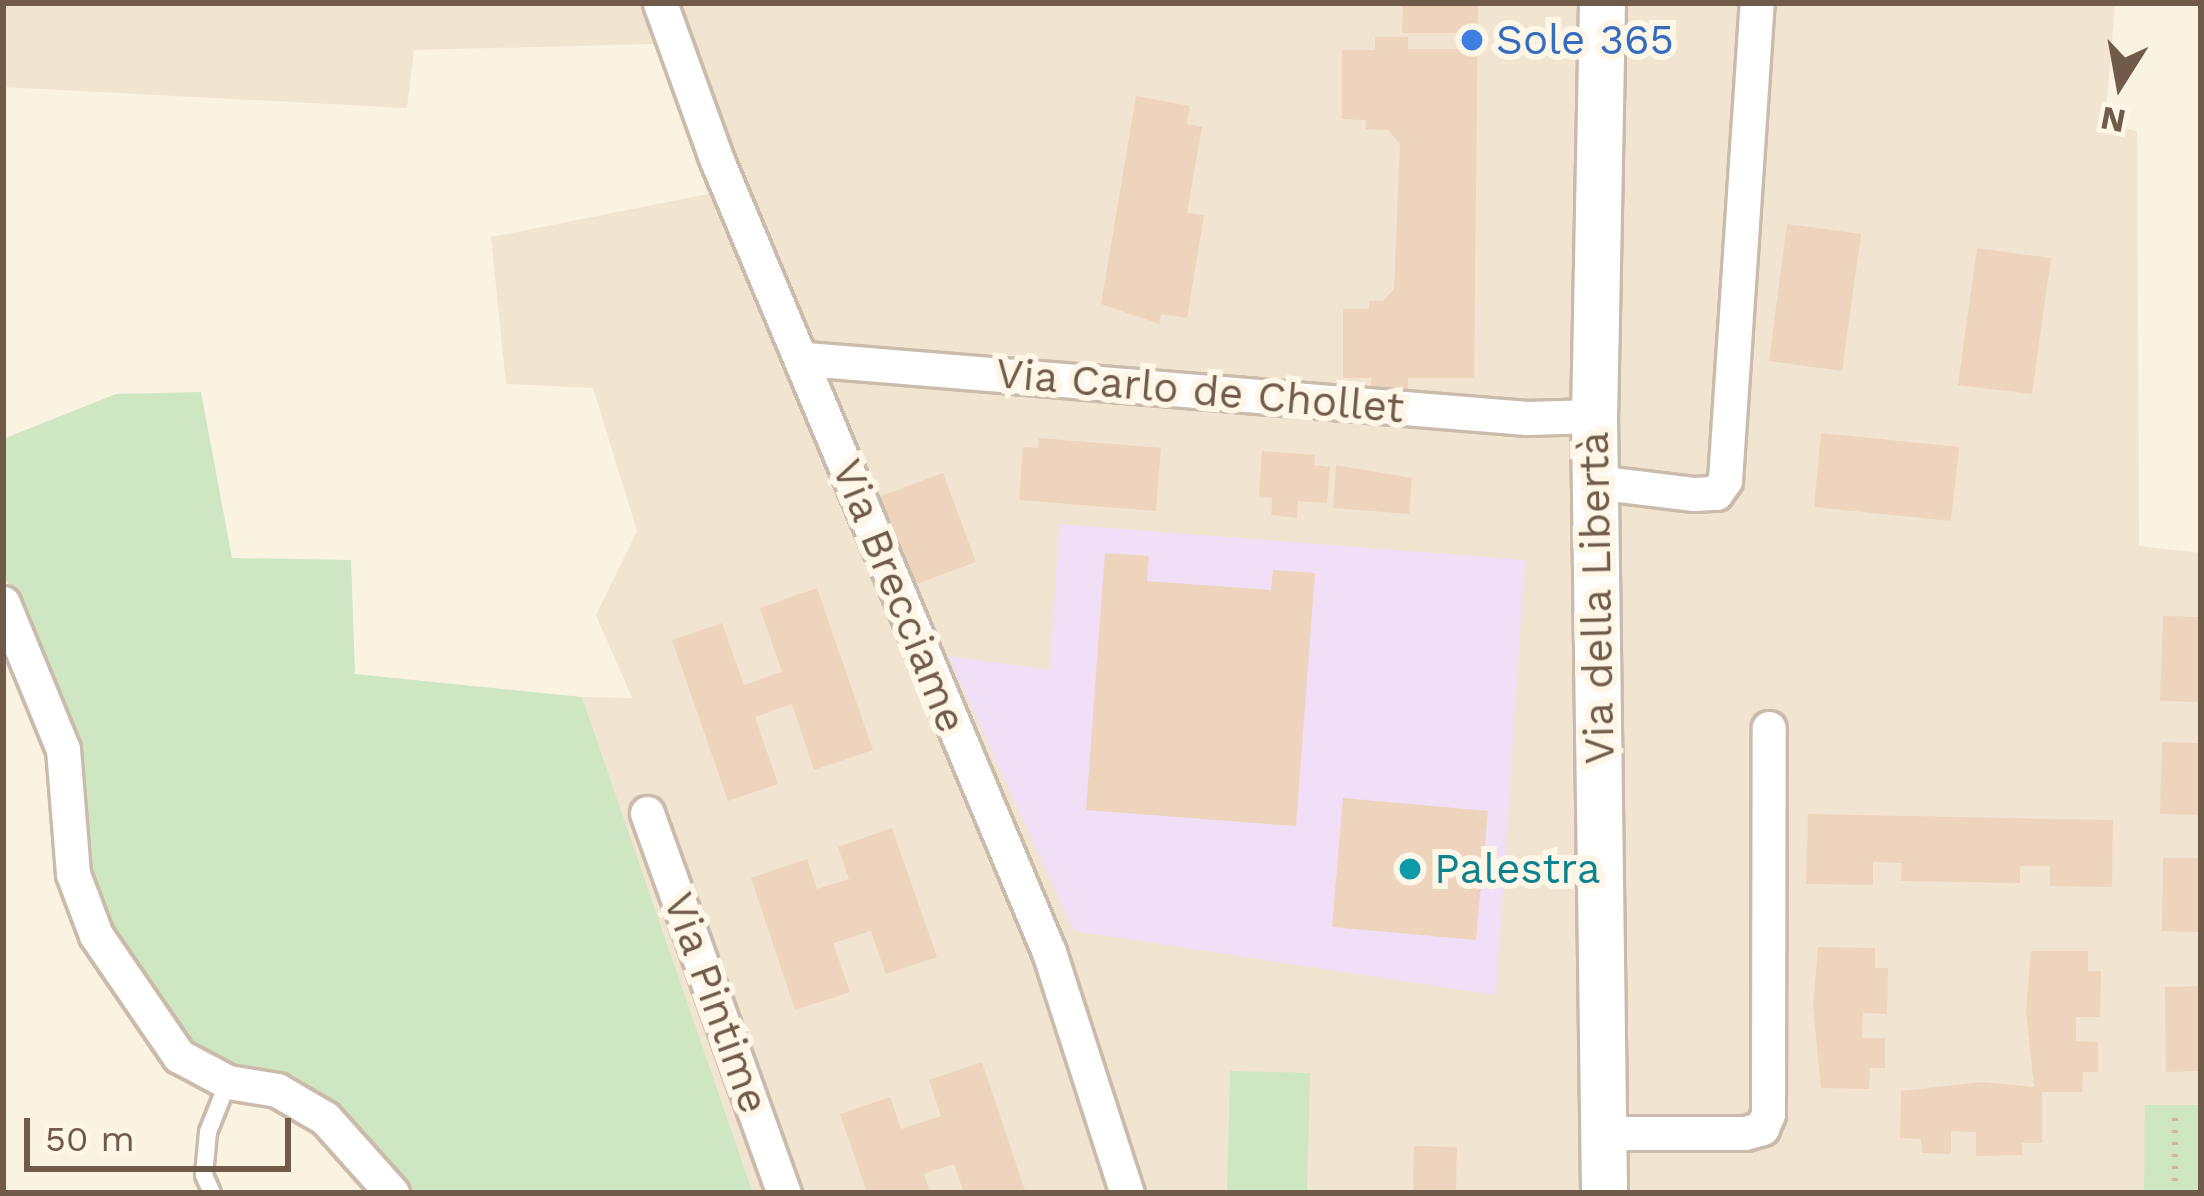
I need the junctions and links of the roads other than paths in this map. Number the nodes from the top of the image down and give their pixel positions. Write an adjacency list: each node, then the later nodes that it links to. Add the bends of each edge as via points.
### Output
1 (660, 3): 4 (street, Via Brecciame, via 716,158)
2 (1602, 3): 5 (main road, Via della Libertà)
3 (1757, 3): 6 (street, via 1725,480 1716,493 1694,494)
4 (806, 359): 5 (street, Via Carlo de Chollet, via 1527,418); 15 (street, Via Brecciame, via 916,647 1049,952)
5 (1594, 416): 6 (main road, Via della Libertà)
6 (1595, 482): 11 (main road, Via della Libertà)
7 (3, 603): 10 (street, via 63,749 73,874 96,935 179,1056)
8 (1769, 728): 11 (street, via 1768,1114 1762,1128 1745,1133)
9 (647, 813): 14 (street, Via Pintime)
10 (228, 1082): 12 (lane, via 208,1132 204,1175); 13 (street, via 277,1090 325,1118)
11 (1603, 1133): 16 (main road, Via della Libertà)
12 (212, 1193)
13 (392, 1193)
14 (784, 1193)
15 (1126, 1193)
16 (1604, 1193)

